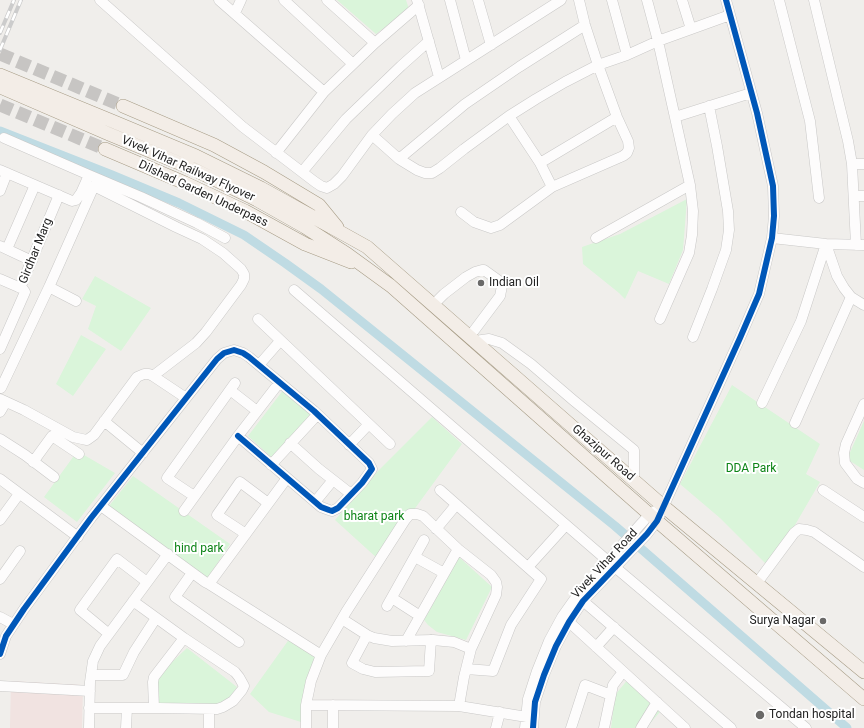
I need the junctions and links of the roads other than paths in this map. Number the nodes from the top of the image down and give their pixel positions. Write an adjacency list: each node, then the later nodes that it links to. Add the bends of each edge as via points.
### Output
1 (100, 0): 42 (street, via 243,127)
2 (219, 0): 17 (street)
3 (240, 0): 17 (street)
4 (284, 0): 27 (street)
5 (327, 0): 23 (street)
6 (450, 0): 26 (street)
7 (478, 0): 24 (street)
8 (561, 0): 24 (street)
9 (579, 0): 19 (street)
10 (612, 0): 25 (street)
11 (647, 0): 22 (street)
12 (682, 0): 20 (street)
13 (726, 0): 18 (street, Vivek Vihar Road)
14 (779, 0): 56 (street, via 810,120)
15 (814, 0): 45 (street)
16 (418, 3): 21 (street); 23 (street)
17 (234, 13): 32 (street)
18 (730, 15): 20 (street); 33 (street, Vivek Vihar Road)
19 (585, 25): 28 (street); 43 (street, via 465,104)
20 (691, 29): 22 (street)
21 (429, 41): 30 (street); 48 (street, via 346,119)
22 (658, 41): 25 (street); 38 (street)
23 (375, 43): 27 (street)
24 (491, 45): 26 (street)
25 (627, 55): 28 (street)
26 (466, 60): 30 (street)
27 (353, 64): 32 (street)
28 (598, 65): 36 (street); 37 (street)
29 (0, 75): 58 (main road, Vivek Vihar Railway Flyover, via 196,156 261,188)
30 (439, 77): 39 (street, via 415,93)
31 (4, 89): 66 (main road, Vivek Vihar Railway Flyover, via 231,187 292,219)
32 (324, 92): 42 (street)
33 (751, 93): 35 (street); 61 (street, Vivek Vihar Road, via 773,186)
34 (123, 106): 58 (main road, via 214,145 264,172 319,205)
35 (709, 106): 38 (street); 77 (street, via 729,230 726,250)
36 (509, 116): 43 (street, via 432,173 425,174); 44 (street)
37 (617, 117): 44 (street); 52 (street, via 628,140 627,153)
38 (675, 117): 50 (street)
39 (372, 135): 43 (street); 48 (street, via 342,176 327,188)
40 (4, 138): 49 (street)
41 (105, 149): 66 (main road, Dilshad Garden Underpass, via 246,211 305,244)
42 (276, 153): 48 (street)
43 (399, 159)
44 (540, 163): 52 (street)
45 (852, 164): 46 (street); 55 (street)
46 (864, 164)
47 (4, 172): 51 (street); 53 (street)
48 (302, 172)
49 (88, 175): 54 (street, via 76,200); 59 (street, via 141,196)
50 (690, 185): 60 (street); 76 (street, via 693,212 688,253)
51 (35, 186): 54 (street); 64 (street)
52 (552, 187): 57 (street, via 500,225 491,228 474,222)
53 (0, 191)
54 (59, 196): 65 (street, Girdhar Marg)
55 (859, 196): 63 (street)
56 (819, 198)
57 (461, 212)
58 (342, 233): 73 (main road, Ghazipur Road, via 367,247)
59 (226, 238)
60 (596, 238)
61 (772, 238): 62 (street); 119 (street, Vivek Vihar Road, via 759,294)
62 (826, 244): 63 (street); 71 (street, via 837,276); 87 (street, via 801,321)
63 (860, 245)
64 (3, 248): 65 (street)
65 (32, 261): 69 (street, Girdhar Marg)
66 (367, 268): 122 (main road, Ghazipur Road, via 391,286)
67 (1, 283): 69 (street)
68 (49, 287): 72 (street); 82 (street, via 94,186 202,239 223,253 244,274 241,285 196,343); 84 (street)
69 (20, 288): 80 (street, Girdhar Marg, via 24,290 24,294)
70 (294, 290): 124 (street)
71 (851, 297): 74 (street); 93 (street)
72 (76, 301)
73 (433, 305): 78 (main road, Ghazipur Road); 78 (street, via 475,272 484,270 498,280 502,286 500,296)
74 (864, 305)
75 (258, 319): 79 (street)
76 (660, 319)
77 (693, 337)
78 (472, 339): 108 (main road, Ghazipur Road); 108 (street, via 488,339 502,343 634,450)
79 (280, 341): 81 (street); 94 (street)
80 (0, 349)
81 (259, 365): 83 (street); 85 (street, via 243,353 234,350 224,353)
82 (153, 376): 85 (street); 92 (street, via 144,374 137,377)
83 (279, 383): 89 (street); 91 (street)
84 (1, 388)
85 (186, 398): 100 (street)
86 (3, 401): 90 (street); 92 (street, via 82,440 94,435)
87 (762, 403)
88 (864, 404): 109 (street, via 844,453 845,463 857,479)
89 (258, 411): 95 (street); 114 (street, via 232,387 167,478)
90 (0, 412)
91 (317, 415): 97 (street); 98 (street)
92 (104, 421): 100 (street)
93 (795, 423)
94 (369, 424): 98 (street); 99 (street)
95 (238, 436): 103 (street); 114 (street)
96 (0, 439): 102 (street)
97 (290, 443): 103 (street); 107 (street)
98 (349, 444): 113 (street, via 370,463 372,469)
99 (390, 444)
100 (143, 453): 118 (street)
101 (78, 454): 102 (street, via 52,436)
102 (33, 462): 104 (street)
103 (271, 465): 105 (street)
104 (54, 477)
105 (287, 478): 115 (street); 116 (street)
106 (0, 480): 112 (street)
107 (333, 480): 113 (street); 115 (street)
108 (634, 481): 119 (main road, Ghazipur Road)
109 (864, 483)
110 (440, 490): 117 (street)
111 (823, 490): 121 (street)
112 (19, 494): 123 (street); 127 (street)
113 (351, 494): 115 (street, via 332,511)
114 (194, 496): 120 (street)
115 (315, 502)
116 (268, 503): 126 (street); 126 (street, via 240,482 217,515)
117 (456, 505): 125 (street); 134 (street)
118 (101, 506): 127 (street); 131 (street)
119 (663, 506): 122 (street, Vivek Vihar Road); 140 (main road, Ghazipur Road)
120 (184, 511)
121 (864, 517)
122 (653, 518): 133 (street, Vivek Vihar Road, via 639,526 619,549); 133 (street, Vivek Vihar Road, via 647,534 628,555); 168 (main road, Ghazipur Road)
123 (0, 520)
124 (566, 525): 133 (street); 134 (street)
125 (436, 529): 129 (street); 147 (street, via 422,516 410,514)
126 (246, 534): 141 (street)
127 (78, 537): 149 (street)
128 (424, 540): 132 (street)
129 (458, 549): 137 (street); 158 (street, via 491,576 497,587 496,595)
130 (20, 551): 138 (street)
131 (168, 554): 136 (street); 139 (street)
132 (415, 557): 137 (street); 144 (street, via 389,602)
133 (612, 565): 143 (street, Vivek Vihar Road); 178 (street, Vivek Vihar Road, via 579,592 549,641 528,699); 191 (street)
134 (528, 567): 161 (street, via 541,579 511,625 493,671)
135 (864, 567): 140 (street, via 814,532 799,529)
136 (192, 573): 141 (street); 156 (street, via 176,597)
137 (444, 573): 144 (street)
138 (0, 579)
139 (147, 582): 142 (street); 151 (street, via 117,559 80,610)
140 (757, 583): 163 (main road, Ghazipur Road)
141 (209, 584): 160 (street)
142 (133, 601): 146 (street); 151 (street)
143 (583, 602): 148 (street, Vivek Vihar Road); 150 (street)
144 (420, 616): 154 (street)
145 (0, 617): 149 (street)
146 (156, 618): 153 (street); 164 (street, via 134,652 124,675)
147 (342, 619): 152 (street); 160 (street)
148 (569, 622): 157 (street); 178 (street, Vivek Vihar Road, via 544,675)
149 (13, 624): 159 (street)
150 (614, 627): 157 (street); 190 (street)
151 (109, 634): 164 (street, via 93,661)
152 (366, 635): 154 (street, via 392,641); 155 (street, via 352,663 375,672 429,671)
153 (184, 638): 175 (street, via 154,676); 176 (street, via 234,672 244,686 228,704 217,709)
154 (406, 640): 155 (street)
155 (431, 640): 158 (street, via 454,642)
156 (239, 642)
157 (596, 647): 162 (street)
158 (471, 649): 161 (street)
159 (0, 652)
160 (321, 656): 170 (street, via 311,681)
161 (466, 669): 172 (street)
162 (623, 672): 167 (street); 169 (street)
163 (864, 672)
164 (91, 675): 166 (street)
165 (0, 686): 166 (street)
166 (90, 691): 173 (street)
167 (611, 695): 186 (street, via 584,685); 187 (street)
168 (864, 699)
169 (657, 702): 188 (street); 189 (street)
170 (306, 705): 171 (street); 182 (street)
171 (333, 706): 172 (street); 183 (street)
172 (459, 706): 177 (street)
173 (90, 708): 174 (street); 179 (street)
174 (126, 708): 175 (street); 180 (street)
175 (154, 708): 176 (street)
176 (209, 709): 181 (street)
177 (500, 712): 178 (street); 184 (street)
178 (531, 721): 185 (street, Vivek Vihar Road)
179 (89, 728)
180 (126, 728)
181 (209, 728)
182 (306, 728)
183 (333, 728)
184 (496, 728)
185 (525, 728)
186 (571, 728)
187 (604, 728)
188 (640, 728)
189 (685, 728)
190 (731, 728)
191 (806, 728)

